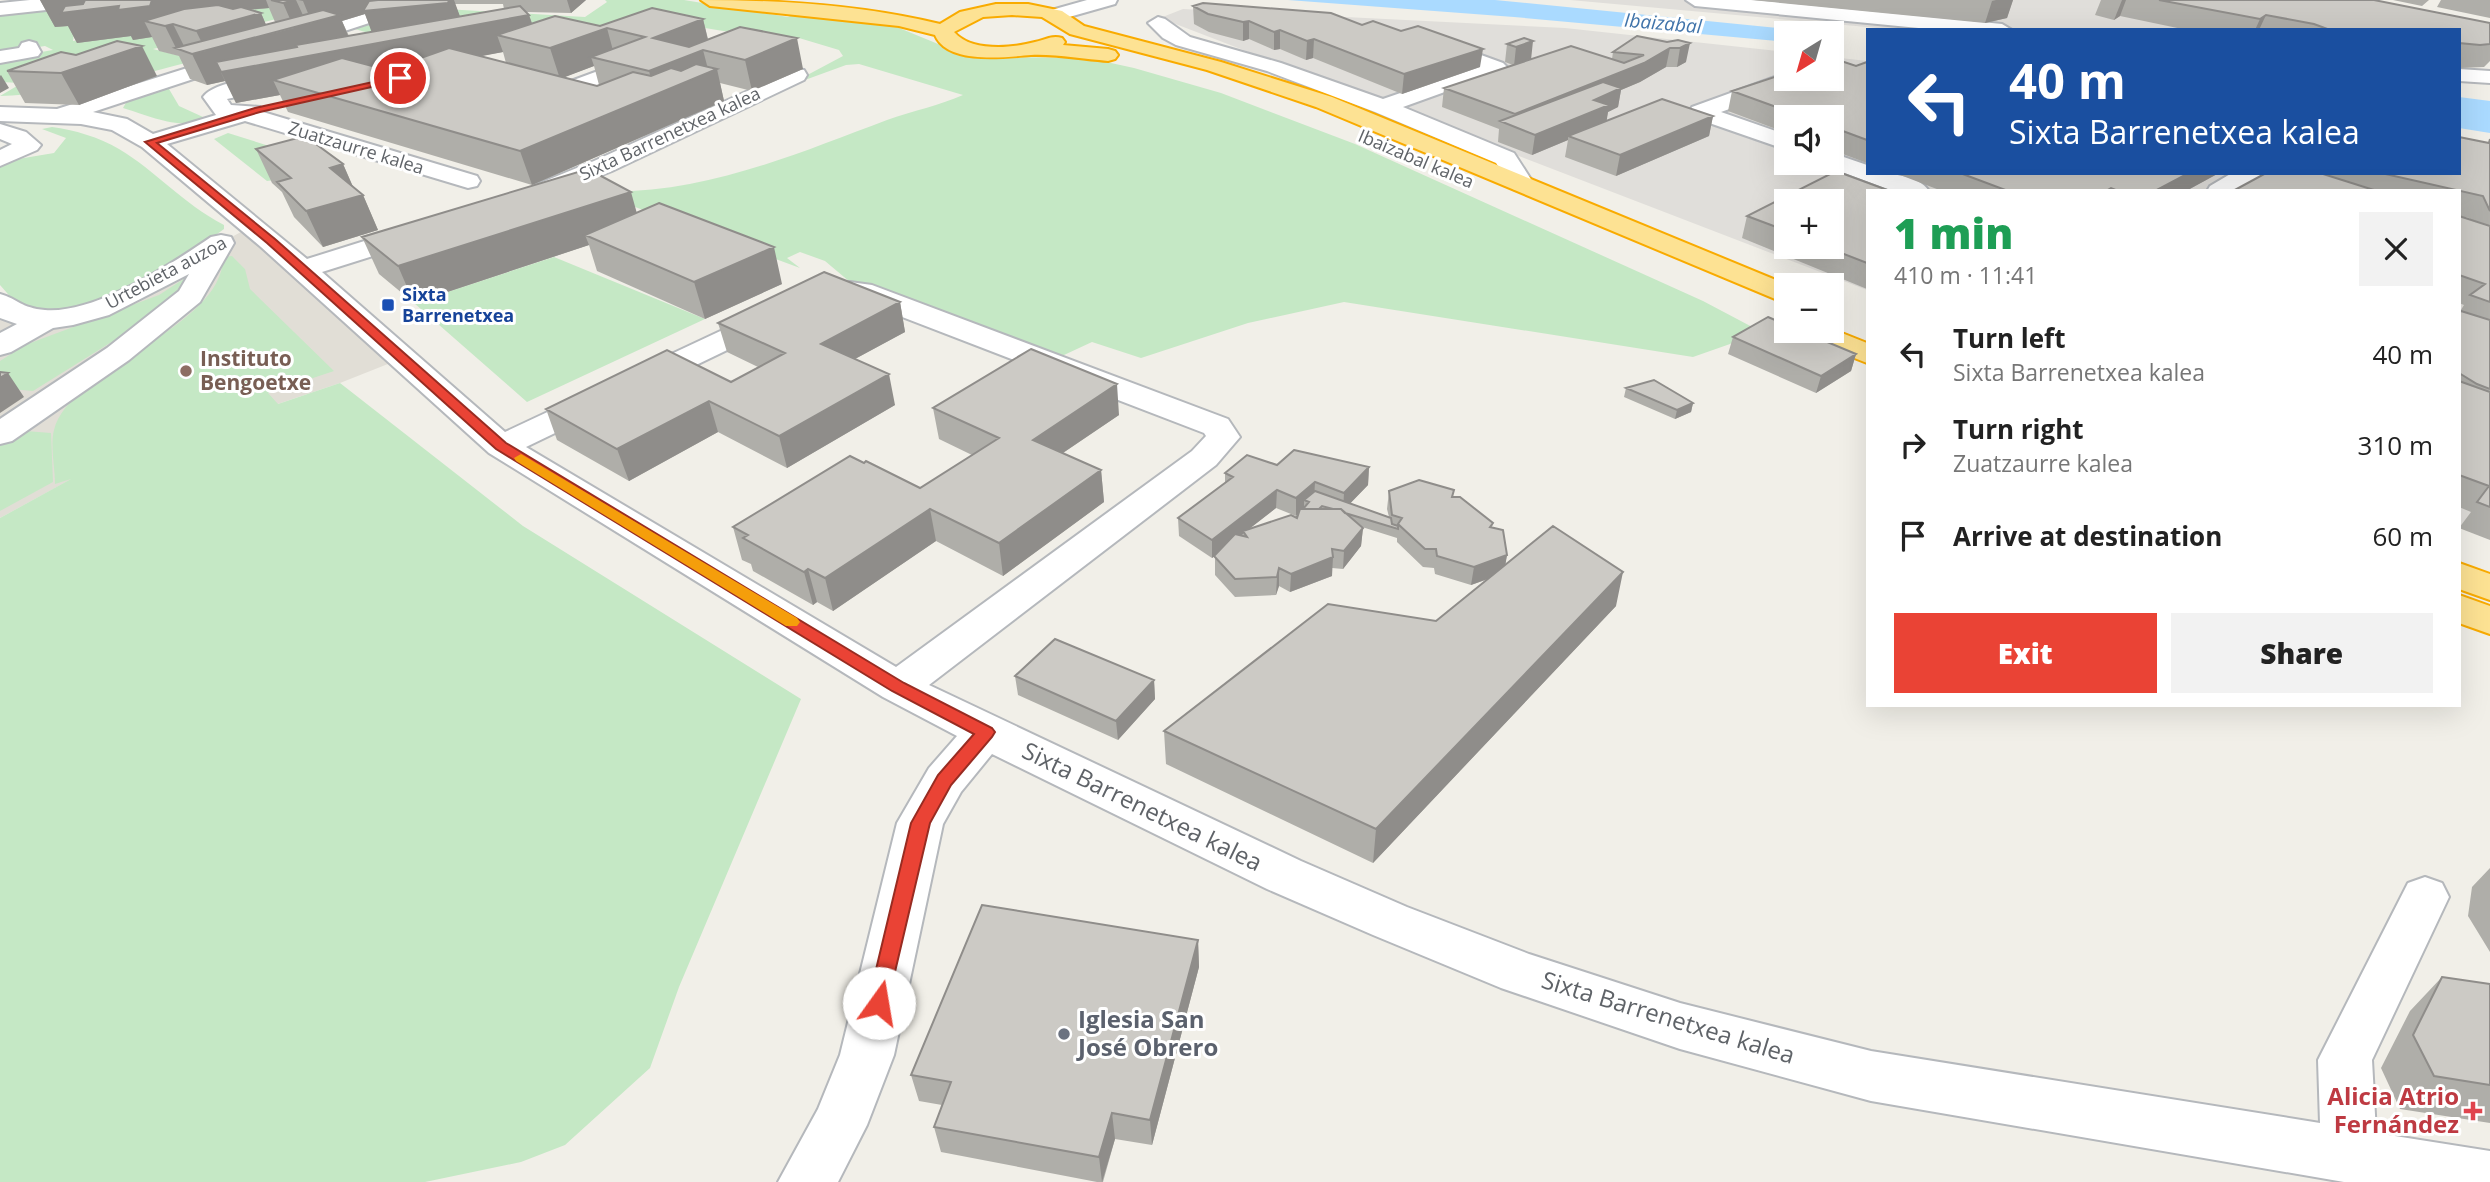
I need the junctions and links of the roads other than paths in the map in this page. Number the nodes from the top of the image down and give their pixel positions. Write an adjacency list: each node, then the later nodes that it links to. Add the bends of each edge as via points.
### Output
1 (83, 0): 7 (street)
2 (420, 0): 29 (street)
3 (710, 0): 13 (highway, via 899,20)
4 (789, 0): 9 (highway)
5 (1108, 0): 11 (street)
6 (1695, 0): 12 (street)
7 (0, 9)
8 (1140, 12): 10 (street)
9 (980, 13): 11 (highway, Ibaizabal kalea, via 1022,10); 13 (highway, via 962,18)
10 (1165, 24): 11 (street); 26 (street, via 1183,41 1274,67)
11 (1076, 27): 15 (highway, via 1061,39); 39 (highway, Ibaizabal kalea, via 1291,90)
12 (1981, 28)
13 (944, 31): 15 (highway, via 946,38 970,49)
14 (29, 47): 17 (street, via 31,51)
15 (1030, 49): 49 (highway, Ibaizabal kalea, via 1122,58 1268,99)
16 (1463, 55): 26 (street, via 1496,67)
17 (0, 57)
18 (617, 70): 24 (street, via 555,94)
19 (306, 75): 28 (street, Zuatzaurre kalea, via 214,97 224,111)
20 (796, 75): 42 (street, Sixta Barrenetxea kalea, via 603,166)
21 (2461, 75): 22 (street)
22 (2490, 77)
23 (1774, 85): 31 (street, via 1700,112)
24 (520, 92)
25 (284, 104): 28 (street, Zuatzaurre kalea)
26 (1383, 107): 39 (street, via 1505,158)
27 (0, 114): 29 (street)
28 (245, 114): 32 (street, Zuatzaurre kalea); 38 (street, Zuatzaurre kalea)
29 (64, 115): 32 (street, Sixta Barrenetxea kalea, via 120,124)
30 (0, 131): 33 (street, via 29,145)
31 (1774, 138)
32 (160, 139): 44 (street, Sixta Barrenetxea kalea, via 193,177)
33 (0, 159)
34 (1844, 164): 35 (street)
35 (1866, 172)
36 (1873, 175): 40 (street)
37 (2248, 175): 41 (street)
38 (468, 181)
39 (1522, 184): 47 (highway, Ibaizabal kalea)
40 (1912, 189)
41 (2223, 189)
42 (518, 200)
43 (442, 225): 46 (street)
44 (252, 226): 45 (street, Urtebieta auzoa); 46 (street, Sixta Barrenetxea kalea)
45 (221, 243): 50 (street, Urtebieta auzoa, via 101,308 69,318); 56 (street, via 190,296 118,355)
46 (303, 270): 57 (street, Sixta Barrenetxea kalea)
47 (1774, 290)
48 (0, 303): 50 (street, Urtebieta auzoa, via 6,311)
49 (1774, 314)
50 (46, 319): 54 (street)
51 (1844, 319): 52 (highway)
52 (1866, 329)
53 (1840, 343): 55 (highway)
54 (0, 346)
55 (1866, 355)
56 (0, 434)
57 (501, 446): 62 (street, Sixta Barrenetxea kalea); 62 (street, via 840,290 862,291 1216,426 1223,437 1204,458)
58 (2461, 576): 59 (highway)
59 (2490, 588)
60 (2461, 609): 61 (highway)
61 (2490, 621)
62 (898, 687): 63 (street, Sixta Barrenetxea kalea)
63 (986, 732): 65 (street, Sixta Barrenetxea kalea, via 1390,921 1519,973 1680,1026 1871,1076); 67 (street, via 945,780 920,823 867,1055 839,1125)
64 (2424, 897): 65 (street, via 2345,1060)
65 (2349, 1155): 66 (street, Sixta Barrenetxea kalea)
66 (2490, 1179)
67 (807, 1182)

